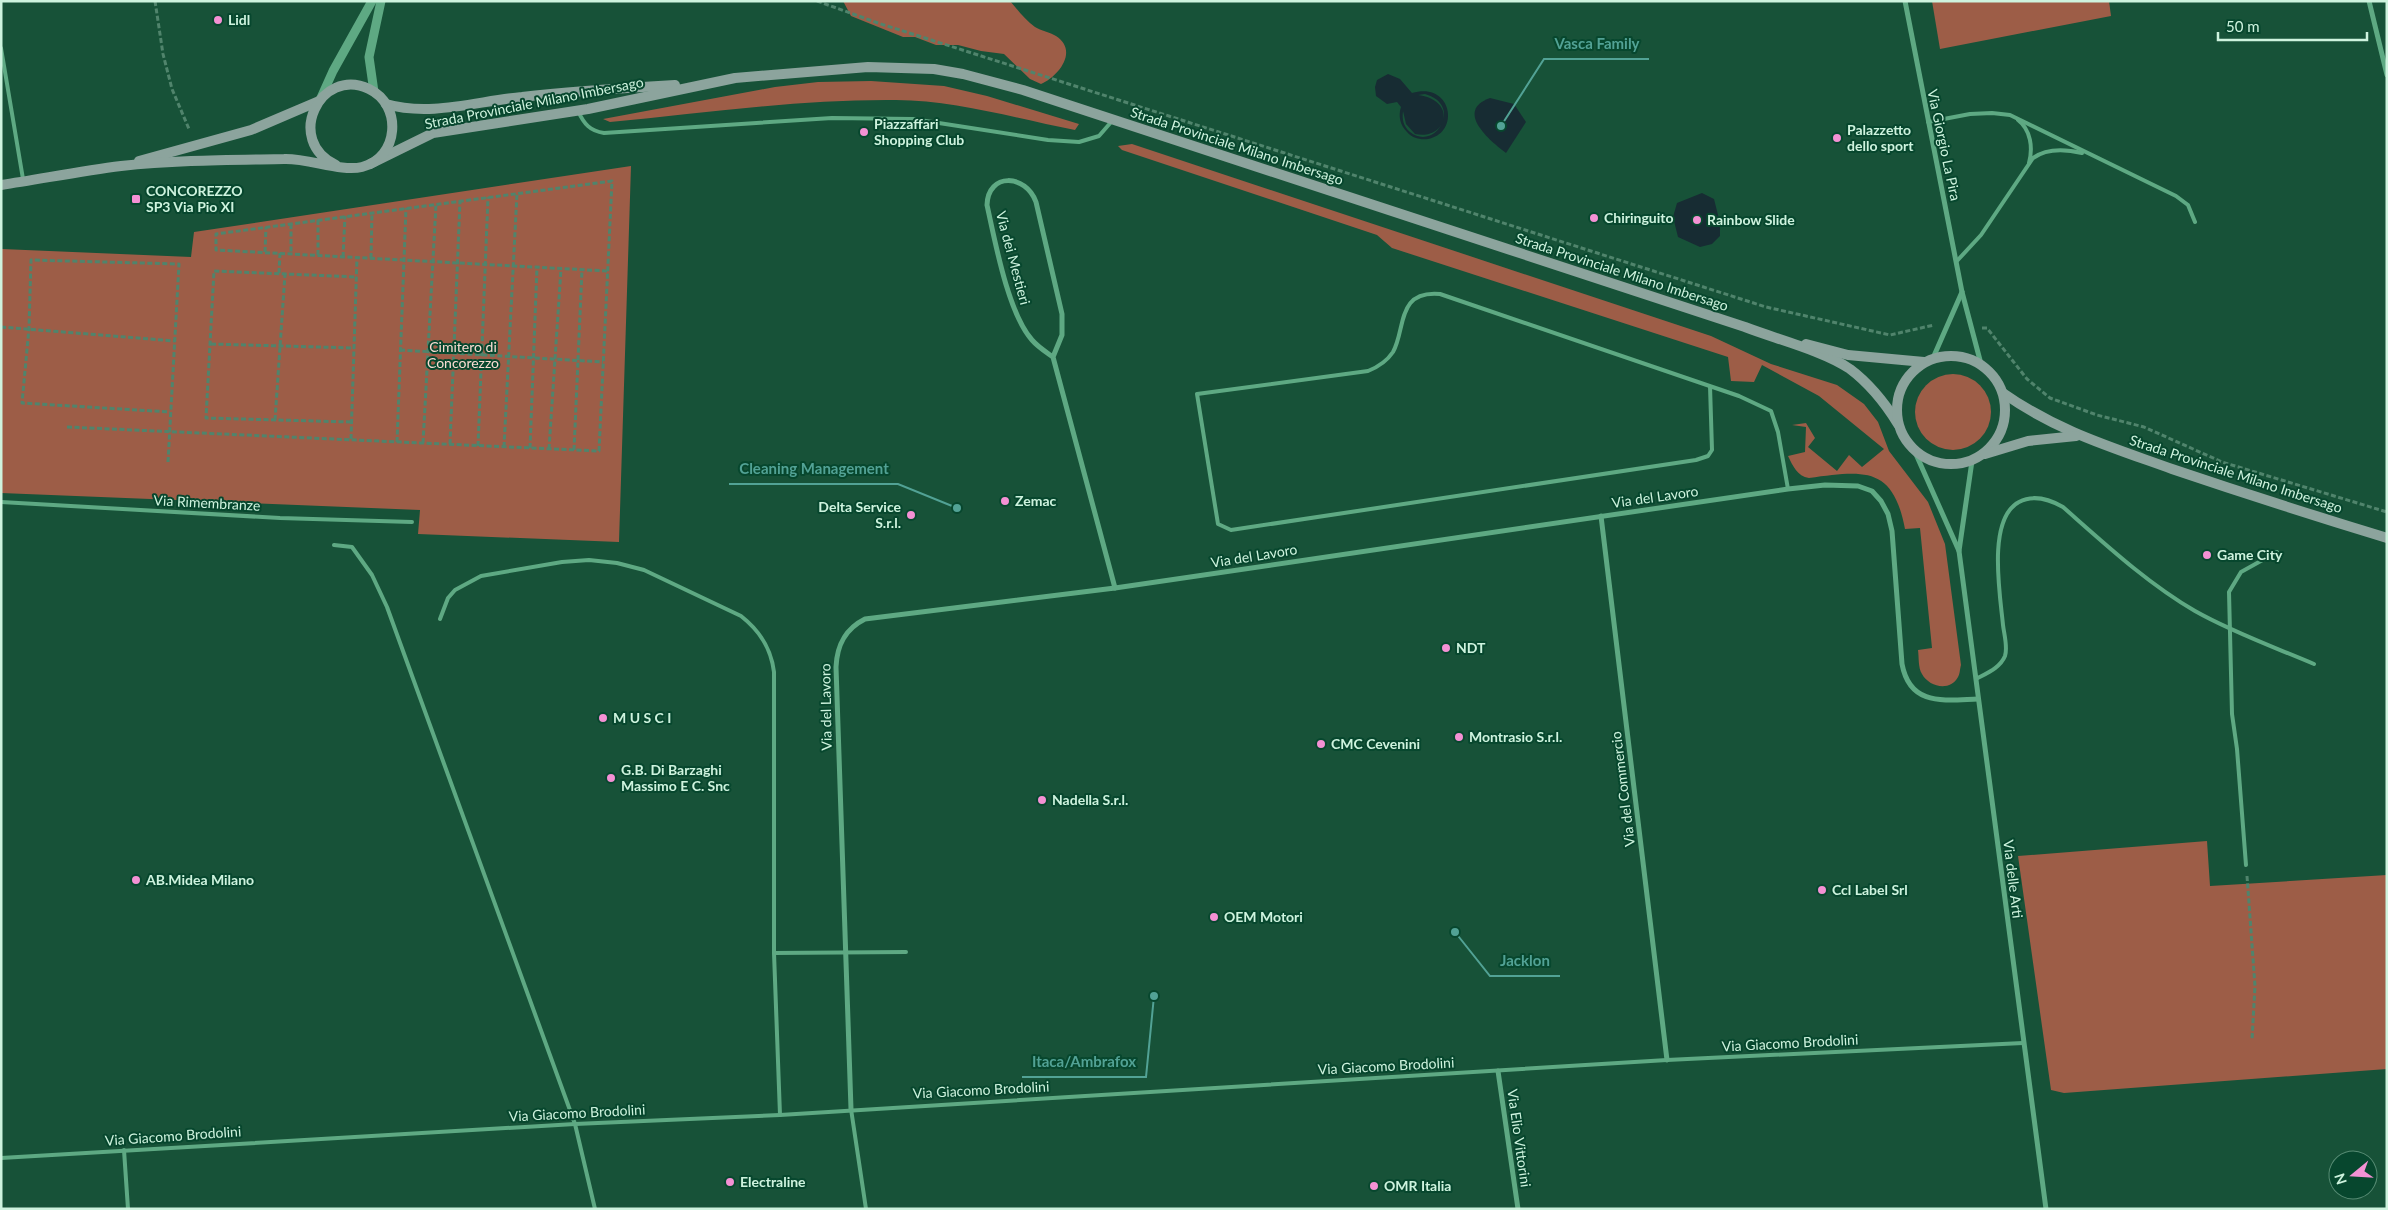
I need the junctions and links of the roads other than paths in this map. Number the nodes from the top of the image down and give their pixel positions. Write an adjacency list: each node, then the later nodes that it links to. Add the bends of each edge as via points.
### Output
1 (372, 1): 9 (street)
2 (381, 1): 8 (street, via 369,56)
3 (1905, 1): 14 (street, Via Giorgio La Pira)
4 (2369, 1): 6 (street)
5 (1, 48): 20 (lane)
6 (2387, 75)
7 (708, 82): 10 (main road, Strada Provinciale Milano Imbersago, via 520,97 429,109); 11 (main road, Strada Provinciale Milano Imbersago); 13 (main road, Strada Provinciale Milano Imbersago, via 844,68 921,68 992,81)
8 (374, 92): 9 (main road, via 347,86 334,89); 10 (main road)
9 (320, 100): 17 (main road, via 311,116 311,135 319,153); 18 (main road, via 251,130)
10 (386, 104): 16 (main road, via 392,118 392,134 386,150)
11 (578, 111): 13 (lane, via 589,128 604,133 832,118 913,118 1064,142 1079,142 1099,136); 16 (main road, Strada Provinciale Milano Imbersago, via 433,133)
12 (2010, 115): 14 (lane, via 1970,114); 15 (lane); 19 (lane, via 2027,131 2031,148)
13 (1113, 119): 25 (main road, Strada Provinciale Milano Imbersago)
14 (1928, 122): 23 (street, Via Giorgio La Pira)
15 (2086, 154): 19 (lane, via 2070,150 2046,152 2038,154); 22 (lane, via 2176,196 2188,205)
16 (370, 164): 17 (main road, via 353,168)
17 (336, 165): 18 (main road, via 294,158)
18 (121, 166): 20 (main road)
19 (2028, 166): 23 (lane, via 1981,235)
20 (23, 182): 21 (main road)
21 (1, 185)
22 (2195, 222)
23 (1956, 262): 24 (street, Via Giorgio La Pira)
24 (1962, 292): 27 (street); 28 (street, Via Giorgio La Pira)
25 (1745, 327): 27 (main road, Strada Provinciale Milano Imbersago, via 1848,355); 31 (main road, Strada Provinciale Milano Imbersago, via 1850,369 1876,393)
26 (1053, 357): 26 (street, Via dei Mestieri, via 1062,335 1062,314 1036,202 1024,186 1005,181 990,191 987,205 1012,303 1032,340); 44 (street)
27 (1929, 360): 28 (main road, via 1950,355 1966,357); 31 (main road, via 1910,374 1900,389 1896,406)
28 (1981, 364): 30 (main road, via 1994,377)
29 (1710, 386): 29 (lane, via 1433,294 1420,297 1410,305 1402,316 1393,352 1384,363 1368,371 1197,394 1218,524 1231,530 1696,460 1708,456 1712,450); 36 (lane, via 1771,411)
30 (2002, 393): 32 (main road, Strada Provinciale Milano Imbersago); 34 (main road, via 2003,427)
31 (1898, 424): 33 (main road)
32 (2076, 436): 34 (main road, Strada Provinciale Milano Imbersago, via 2028,441); 40 (main road, Strada Provinciale Milano Imbersago)
33 (1915, 452): 35 (main road, via 1929,460 1951,465); 42 (street, Via delle Arti)
34 (1982, 455): 35 (main road)
35 (1972, 461): 42 (street, Via delle Arti)
36 (1788, 489): 38 (street, Via del Lavoro); 49 (street, Via del Lavoro, via 1858,486 1872,491 1881,500 1892,531 1902,664 1909,682 1923,696 1935,700)
37 (1, 502): 39 (lane, Via Rimembranze)
38 (1601, 516): 44 (street, Via del Lavoro); 55 (street, Via del Commercio)
39 (412, 522)
40 (2387, 538)
41 (334, 545): 59 (lane, via 352,547 372,575 387,607)
42 (1959, 551): 48 (street, Via delle Arti)
43 (2277, 552): 46 (lane, via 2246,568 2237,577 2230,592)
44 (1115, 588): 51 (street, Via del Lavoro, via 876,616 854,624 845,634 836,656 836,667)
45 (440, 618): 53 (lane, via 455,590 481,576 589,560 644,570 741,616 753,626 765,641 774,672)
46 (2229, 627): 47 (lane); 48 (lane, via 2171,596 2063,507 2046,499 2030,498 2012,506 2000,533 1999,582 2006,652 1997,667); 50 (lane, via 2232,714)
47 (2314, 664)
48 (1976, 679): 49 (street, Via delle Arti)
49 (1978, 699): 54 (street, Via delle Arti)
50 (2246, 865)
51 (846, 952): 52 (lane); 53 (lane); 57 (street, Via del Lavoro)
52 (906, 952)
53 (774, 953): 58 (lane)
54 (2023, 1043): 55 (lane, Via Giacomo Brodolini); 66 (street, Via delle Arti)
55 (1668, 1060): 56 (lane, Via Giacomo Brodolini)
56 (1498, 1071): 57 (lane, Via Giacomo Brodolini); 65 (street, Via Elio Vittorini)
57 (851, 1109): 58 (lane, Via Giacomo Brodolini); 64 (lane)
58 (780, 1115): 59 (lane, Via Giacomo Brodolini)
59 (575, 1124): 60 (lane, Via Giacomo Brodolini); 63 (lane)
60 (124, 1150): 61 (lane, Via Giacomo Brodolini); 62 (lane)
61 (1, 1158)
62 (128, 1209)
63 (595, 1209)
64 (866, 1209)
65 (1518, 1209)
66 (2046, 1209)

